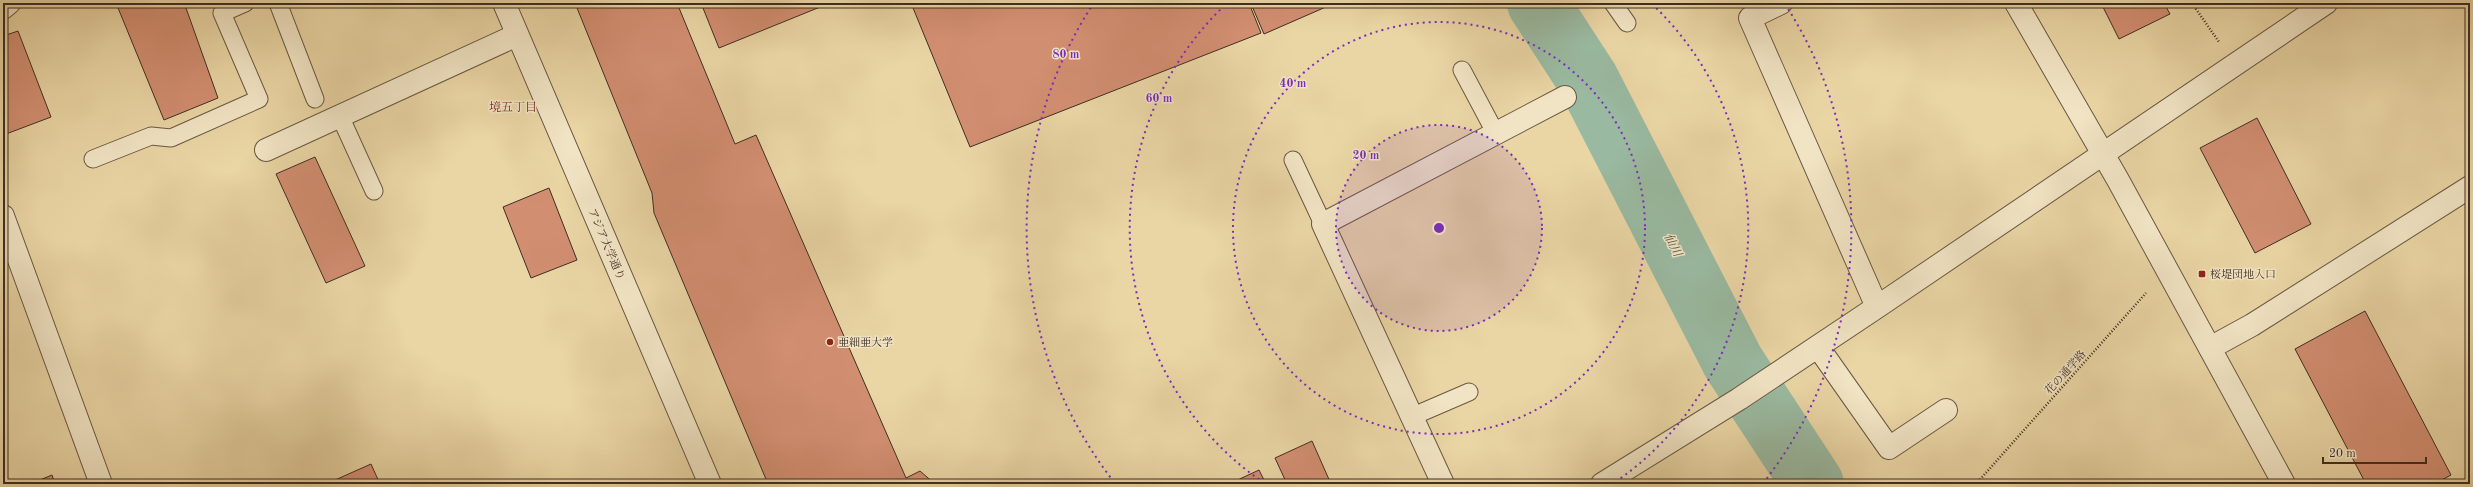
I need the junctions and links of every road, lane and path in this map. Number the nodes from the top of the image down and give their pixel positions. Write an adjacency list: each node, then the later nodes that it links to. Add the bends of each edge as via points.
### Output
1 (9, 3): 10 (street)
2 (245, 3): 21 (lane, via 222,13 259,100 172,138 151,136)
3 (278, 3): 16 (lane)
4 (504, 3): 12 (street, アジア大学通り)
5 (1613, 3): 11 (lane)
6 (1781, 3): 28 (street, via 1750,18)
7 (2016, 3): 20 (street)
8 (2194, 3): 13 (path)
9 (2326, 3): 13 (street)
10 (3, 8)
11 (1627, 23)
12 (517, 35): 17 (street); 35 (street, アジア大学通り)
13 (2234, 64): 20 (street)
14 (1462, 70): 18 (lane)
15 (1565, 97): 18 (street)
16 (316, 99)
17 (340, 116): 19 (street); 24 (lane)
18 (1496, 134): 26 (street)
19 (266, 150)
20 (2102, 154): 27 (street); 28 (street)
21 (93, 159)
22 (1293, 160): 26 (lane)
23 (2470, 186): 30 (street, via 2252,325)
24 (374, 191)
25 (3, 216): 34 (street)
26 (1322, 224): 33 (street)
27 (2171, 276): 30 (street); 38 (path, 花の通学路, via 2147,292)
28 (1878, 307): 29 (street)
29 (1818, 347): 32 (street, via 1888,448); 37 (street)
30 (2210, 348): 39 (street)
31 (1469, 392): 33 (lane)
32 (1946, 410)
33 (1412, 417): 36 (street)
34 (101, 484)
35 (710, 484)
36 (1443, 484)
37 (1602, 484)
38 (1976, 484)
39 (2284, 484)

